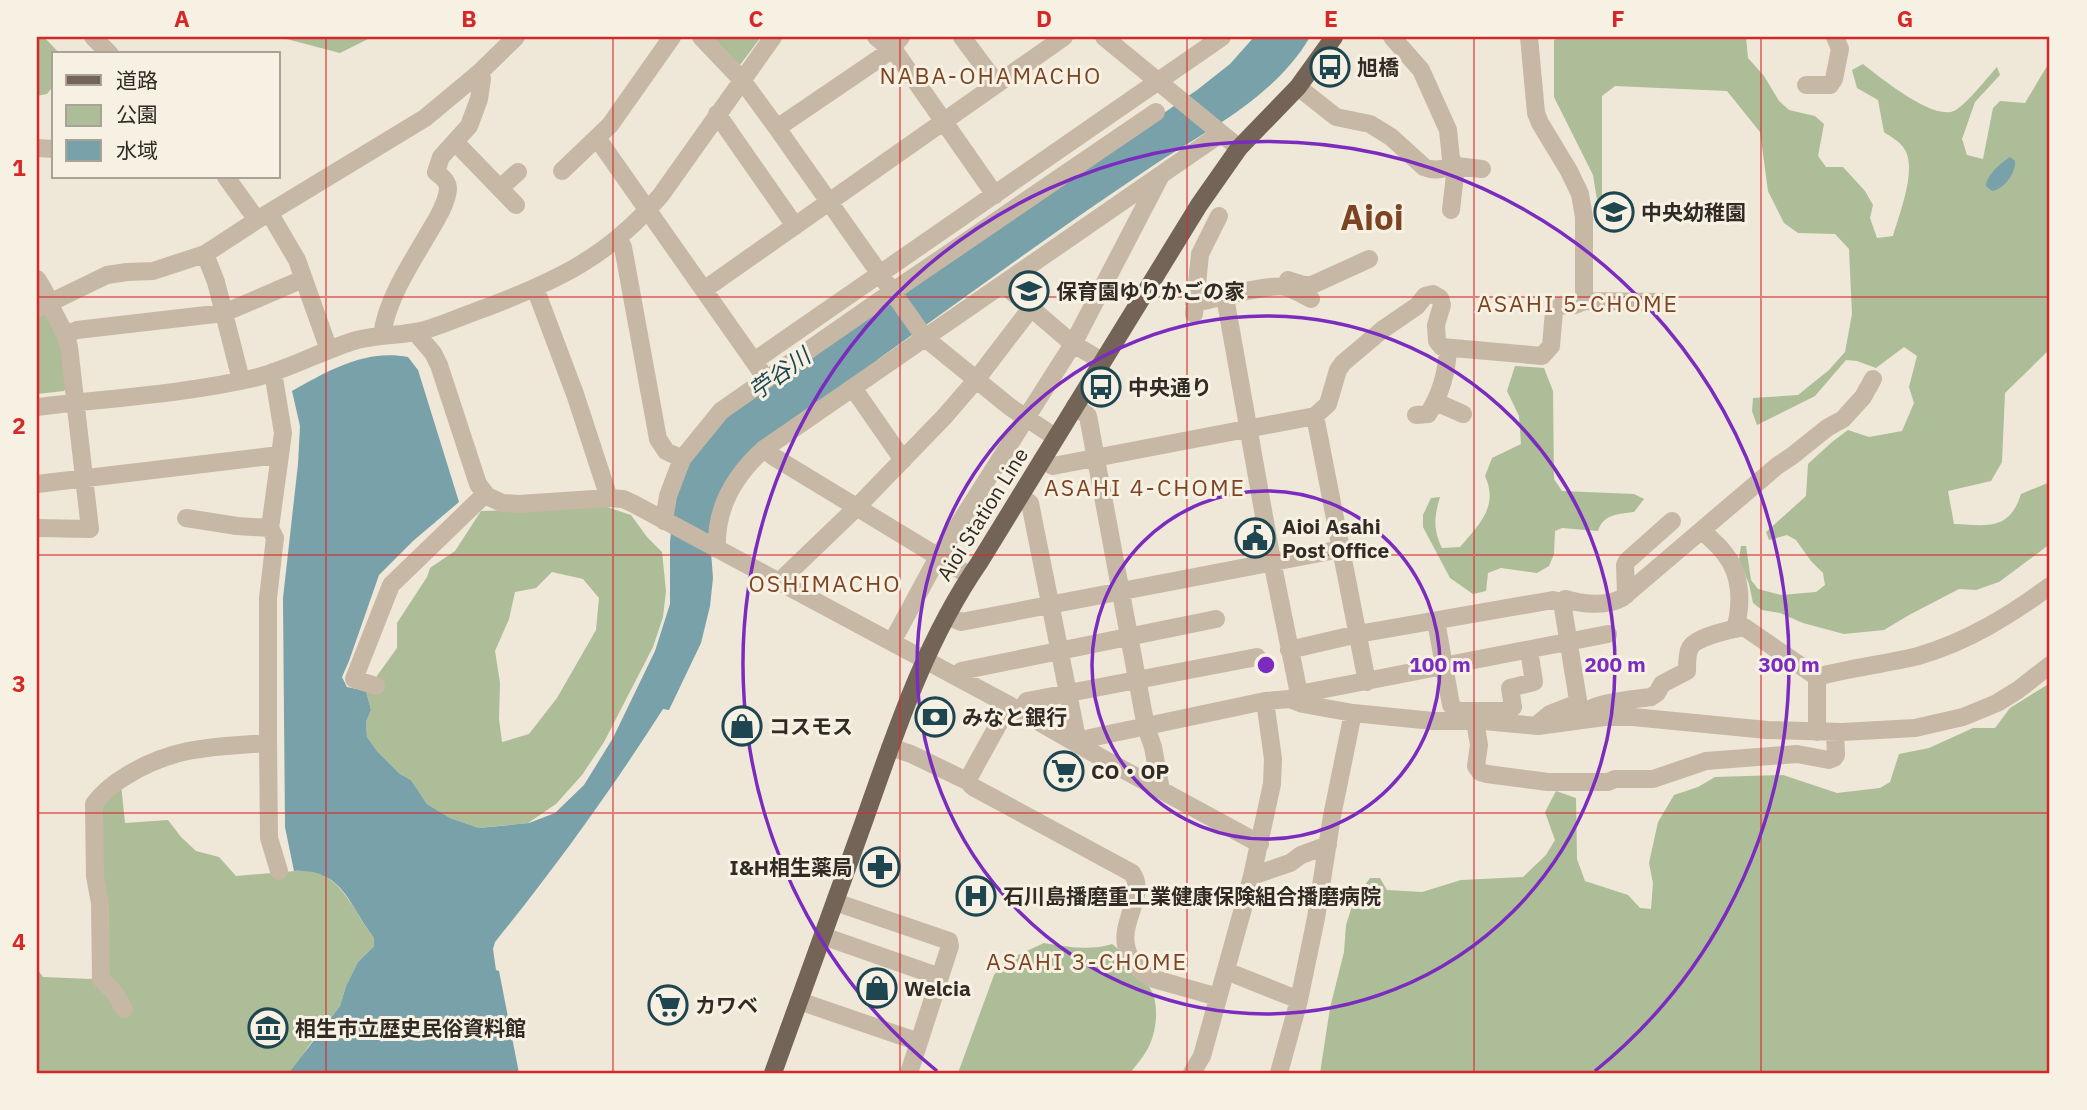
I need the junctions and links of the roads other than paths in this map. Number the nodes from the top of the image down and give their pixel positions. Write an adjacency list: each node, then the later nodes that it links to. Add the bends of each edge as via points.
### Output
1 (93, 37): 17 (street)
2 (516, 37): 18 (street)
3 (672, 37): 29 (street)
4 (701, 37): 19 (street)
5 (773, 37): 19 (street)
6 (876, 37): 15 (street)
7 (962, 37): 21 (street)
8 (1064, 37): 21 (street)
9 (1104, 37): 20 (street)
10 (1222, 37): 16 (street)
11 (1334, 37): 23 (main road, Aioi Station Line)
12 (1392, 37): 32 (street, via 1421,70 1448,130)
13 (1529, 37): 62 (street, via 1536,113 1580,194)
14 (1835, 37): 22 (street, via 1840,49 1834,79 1830,85)
15 (896, 43): 26 (street); 27 (street)
16 (1198, 44): 20 (street)
17 (108, 52)
18 (479, 72): 30 (street, via 479,99 469,126); 45 (street, via 425,118)
19 (742, 80): 25 (street); 27 (street)
20 (1158, 82): 28 (street); 39 (street)
21 (997, 84): 26 (street)
22 (1806, 85)
23 (1298, 87): 31 (main road, Aioi Station Line); 32 (street, via 1336,117 1370,124 1391,136 1424,167)
24 (1156, 112): 59 (street)
25 (717, 114): 42 (street); 46 (street)
26 (943, 121): 39 (street); 40 (street)
27 (777, 128): 40 (street)
28 (1217, 132): 31 (street); 36 (street)
29 (597, 138): 34 (street); 42 (street)
30 (454, 142): 38 (street); 69 (street, via 436,172 447,182 448,191 438,218 407,270)
31 (1239, 148): 48 (main road, Aioi Station Line)
32 (1455, 165): 33 (street); 43 (street)
33 (1482, 169)
34 (562, 171)
35 (518, 172): 38 (street)
36 (1162, 173): 55 (street); 71 (street)
37 (227, 178): 45 (street)
38 (500, 188): 41 (street)
39 (995, 195): 52 (street)
40 (829, 202): 46 (street); 52 (street)
41 (516, 205)
42 (649, 209): 47 (street); 58 (street)
43 (1451, 210)
44 (1219, 216): 50 (street)
45 (263, 217): 49 (street); 54 (street, via 297,260)
46 (795, 226): 58 (street)
47 (618, 238): 57 (street, via 575,269); 95 (street, via 658,439)
48 (1176, 240): 50 (street); 75 (main road, Aioi Station Line)
49 (205, 254): 64 (street, via 153,271 107,275); 66 (street)
50 (1199, 254): 60 (street, via 1194,308)
51 (1369, 259): 56 (street, via 1312,285 1287,280)
52 (880, 275): 59 (street); 74 (street)
53 (37, 279): 64 (street, via 49,296)
54 (303, 279): 66 (street); 73 (street)
55 (1003, 284): 65 (street); 70 (street)
56 (1281, 287): 60 (street); 61 (street)
57 (535, 288): 67 (street); 102 (street)
58 (705, 289): 74 (street)
59 (893, 293): 70 (street); 77 (street)
60 (1225, 297): 90 (street)
61 (1311, 299)
62 (1584, 301): 63 (street); 72 (street, via 1557,306 1550,346 1542,356)
63 (1664, 302)
64 (43, 306): 68 (street)
65 (1031, 308): 71 (street); 80 (street)
66 (224, 313): 68 (street); 79 (street)
67 (415, 332): 69 (street); 100 (street, via 439,365 478,484)
68 (66, 334): 82 (street)
69 (382, 335): 73 (street)
70 (924, 337): 80 (street); 81 (street)
71 (1073, 344): 75 (street); 89 (street)
72 (1448, 348): 83 (street); 88 (street, via 1437,341 1440,298 1425,296 1343,363 1328,404)
73 (329, 350): 76 (street)
74 (754, 361): 77 (street)
75 (1102, 361): 84 (main road, Aioi Station Line)
76 (273, 372): 79 (street); 93 (street, via 283,433)
77 (766, 378): 95 (street, via 721,411)
78 (1873, 379): 109 (street, via 1843,419 1777,466)
79 (241, 380): 82 (street)
80 (976, 380): 89 (street); 96 (street)
81 (853, 388): 92 (street); 96 (street)
82 (76, 402): 85 (street); 98 (street)
83 (1436, 402): 86 (street); 87 (street, via 1428,414)
84 (1075, 406): 91 (main road, Aioi Station Line); 94 (street, via 1088,416)
85 (37, 407)
86 (1463, 414)
87 (1416, 415)
88 (1315, 416): 90 (street); 111 (street)
89 (1027, 419): 91 (street); 112 (street)
90 (1248, 430): 94 (street); 113 (street)
91 (1055, 437): 97 (main road, Aioi Station Line)
92 (764, 449): 103 (street); 110 (street, via 738,475 729,492 718,519)
93 (279, 455): 98 (street); 108 (street)
94 (1096, 458): 97 (street, via 1053,466); 117 (street)
95 (682, 459): 106 (street, via 668,496)
96 (903, 460): 103 (street)
97 (1042, 460): 101 (main road, Aioi Station Line)
98 (86, 478): 99 (street); 107 (street, via 90,529)
99 (37, 484)
100 (487, 496): 102 (street, via 519,505); 141 (street, via 391,584 354,679)
101 (1020, 496): 114 (main road, Aioi Station Line); 120 (street, via 1030,503)
102 (608, 498): 106 (street, via 622,499)
103 (857, 507): 112 (street); 115 (street)
104 (186, 518): 108 (street)
105 (1672, 521): 118 (street, via 1627,561)
106 (666, 522): 110 (street)
107 (37, 528)
108 (270, 528): 152 (street, via 275,538 268,598)
109 (1702, 530): 118 (street); 124 (street, via 1727,556 1736,576 1741,610)
110 (714, 548): 115 (street)
111 (1341, 549): 113 (street); 126 (street)
112 (938, 557): 114 (street); 128 (street)
113 (1272, 561): 117 (street); 131 (street)
114 (970, 576): 121 (main road, Aioi Station Line)
115 (779, 582): 128 (street)
116 (2050, 586): 138 (street, via 2009,616 1950,645)
117 (1120, 591): 120 (street); 127 (street)
118 (1626, 595): 119 (street, via 1615,602)
119 (1562, 602): 123 (street); 129 (street)
120 (1051, 604): 121 (street, via 961,622); 130 (street)
121 (947, 615): 134 (main road, Aioi Station Line)
122 (1216, 619): 127 (street)
123 (1436, 621): 126 (street); 136 (street)
124 (1735, 629): 138 (street, via 1744,626); 147 (street, via 1695,642 1689,648 1687,671 1662,684 1651,697 1590,709)
125 (1608, 634): 129 (street)
126 (1358, 635): 131 (street); 140 (street)
127 (1129, 637): 130 (street); 139 (street)
128 (892, 642): 134 (street)
129 (1569, 642): 132 (street); 149 (street, via 1578,700 1550,714)
130 (1060, 650): 137 (street, via 961,671); 142 (street)
131 (1289, 650): 143 (street)
132 (1529, 650): 136 (street); 136 (street, via 1534,682 1510,688 1513,707 1507,711 1457,710 1451,705)
133 (1257, 657): 139 (street)
134 (925, 659): 137 (street); 154 (main road, Aioi Station Line)
135 (2050, 664): 151 (street, via 2008,697 1963,718 1914,728)
136 (1444, 666): 140 (street)
137 (957, 677): 145 (street)
138 (1817, 677): 151 (street)
139 (1137, 681): 142 (street); 150 (street)
140 (1367, 681): 143 (street)
141 (376, 686)
142 (1068, 693): 145 (street); 153 (street)
143 (1294, 696): 144 (street); 146 (street, via 1303,704)
144 (1265, 701): 150 (street); 157 (street, via 1273,760)
145 (1015, 708): 153 (street); 155 (street)
146 (1353, 713): 148 (street); 158 (street)
147 (1586, 719): 149 (street); 151 (street, via 1653,718)
148 (1475, 721): 149 (street); 151 (street, via 1480,772 1548,782 1653,779 1706,761 1797,754 1829,760 1836,755)
149 (1538, 726)
150 (1146, 727): 153 (street); 156 (street)
151 (1826, 732)
152 (268, 743): 159 (street, via 270,838); 168 (street, via 189,750 155,759 120,780 94,804 101,979)
153 (1078, 743): 156 (street)
154 (890, 747): 155 (street); 161 (main road, Aioi Station Line)
155 (967, 781): 165 (street, via 1132,873 1137,890 1124,943 1132,962 1154,979)
156 (1161, 790): 157 (street)
157 (1260, 844): 160 (street)
158 (1328, 845): 160 (street); 166 (street)
159 (279, 870)
160 (1252, 876): 163 (street)
161 (835, 902): 162 (main road, Aioi Station Line); 164 (street, via 949,941)
162 (823, 936): 164 (street); 167 (main road, Aioi Station Line)
163 (1226, 971): 165 (street); 166 (street)
164 (940, 978): 169 (street)
165 (1218, 997): 170 (street)
166 (1299, 1000): 173 (street)
167 (799, 1001): 169 (street); 171 (main road, Aioi Station Line)
168 (124, 1009)
169 (919, 1042): 172 (street)
170 (1198, 1071)
171 (773, 1073)
172 (909, 1073)
173 (1279, 1073)

